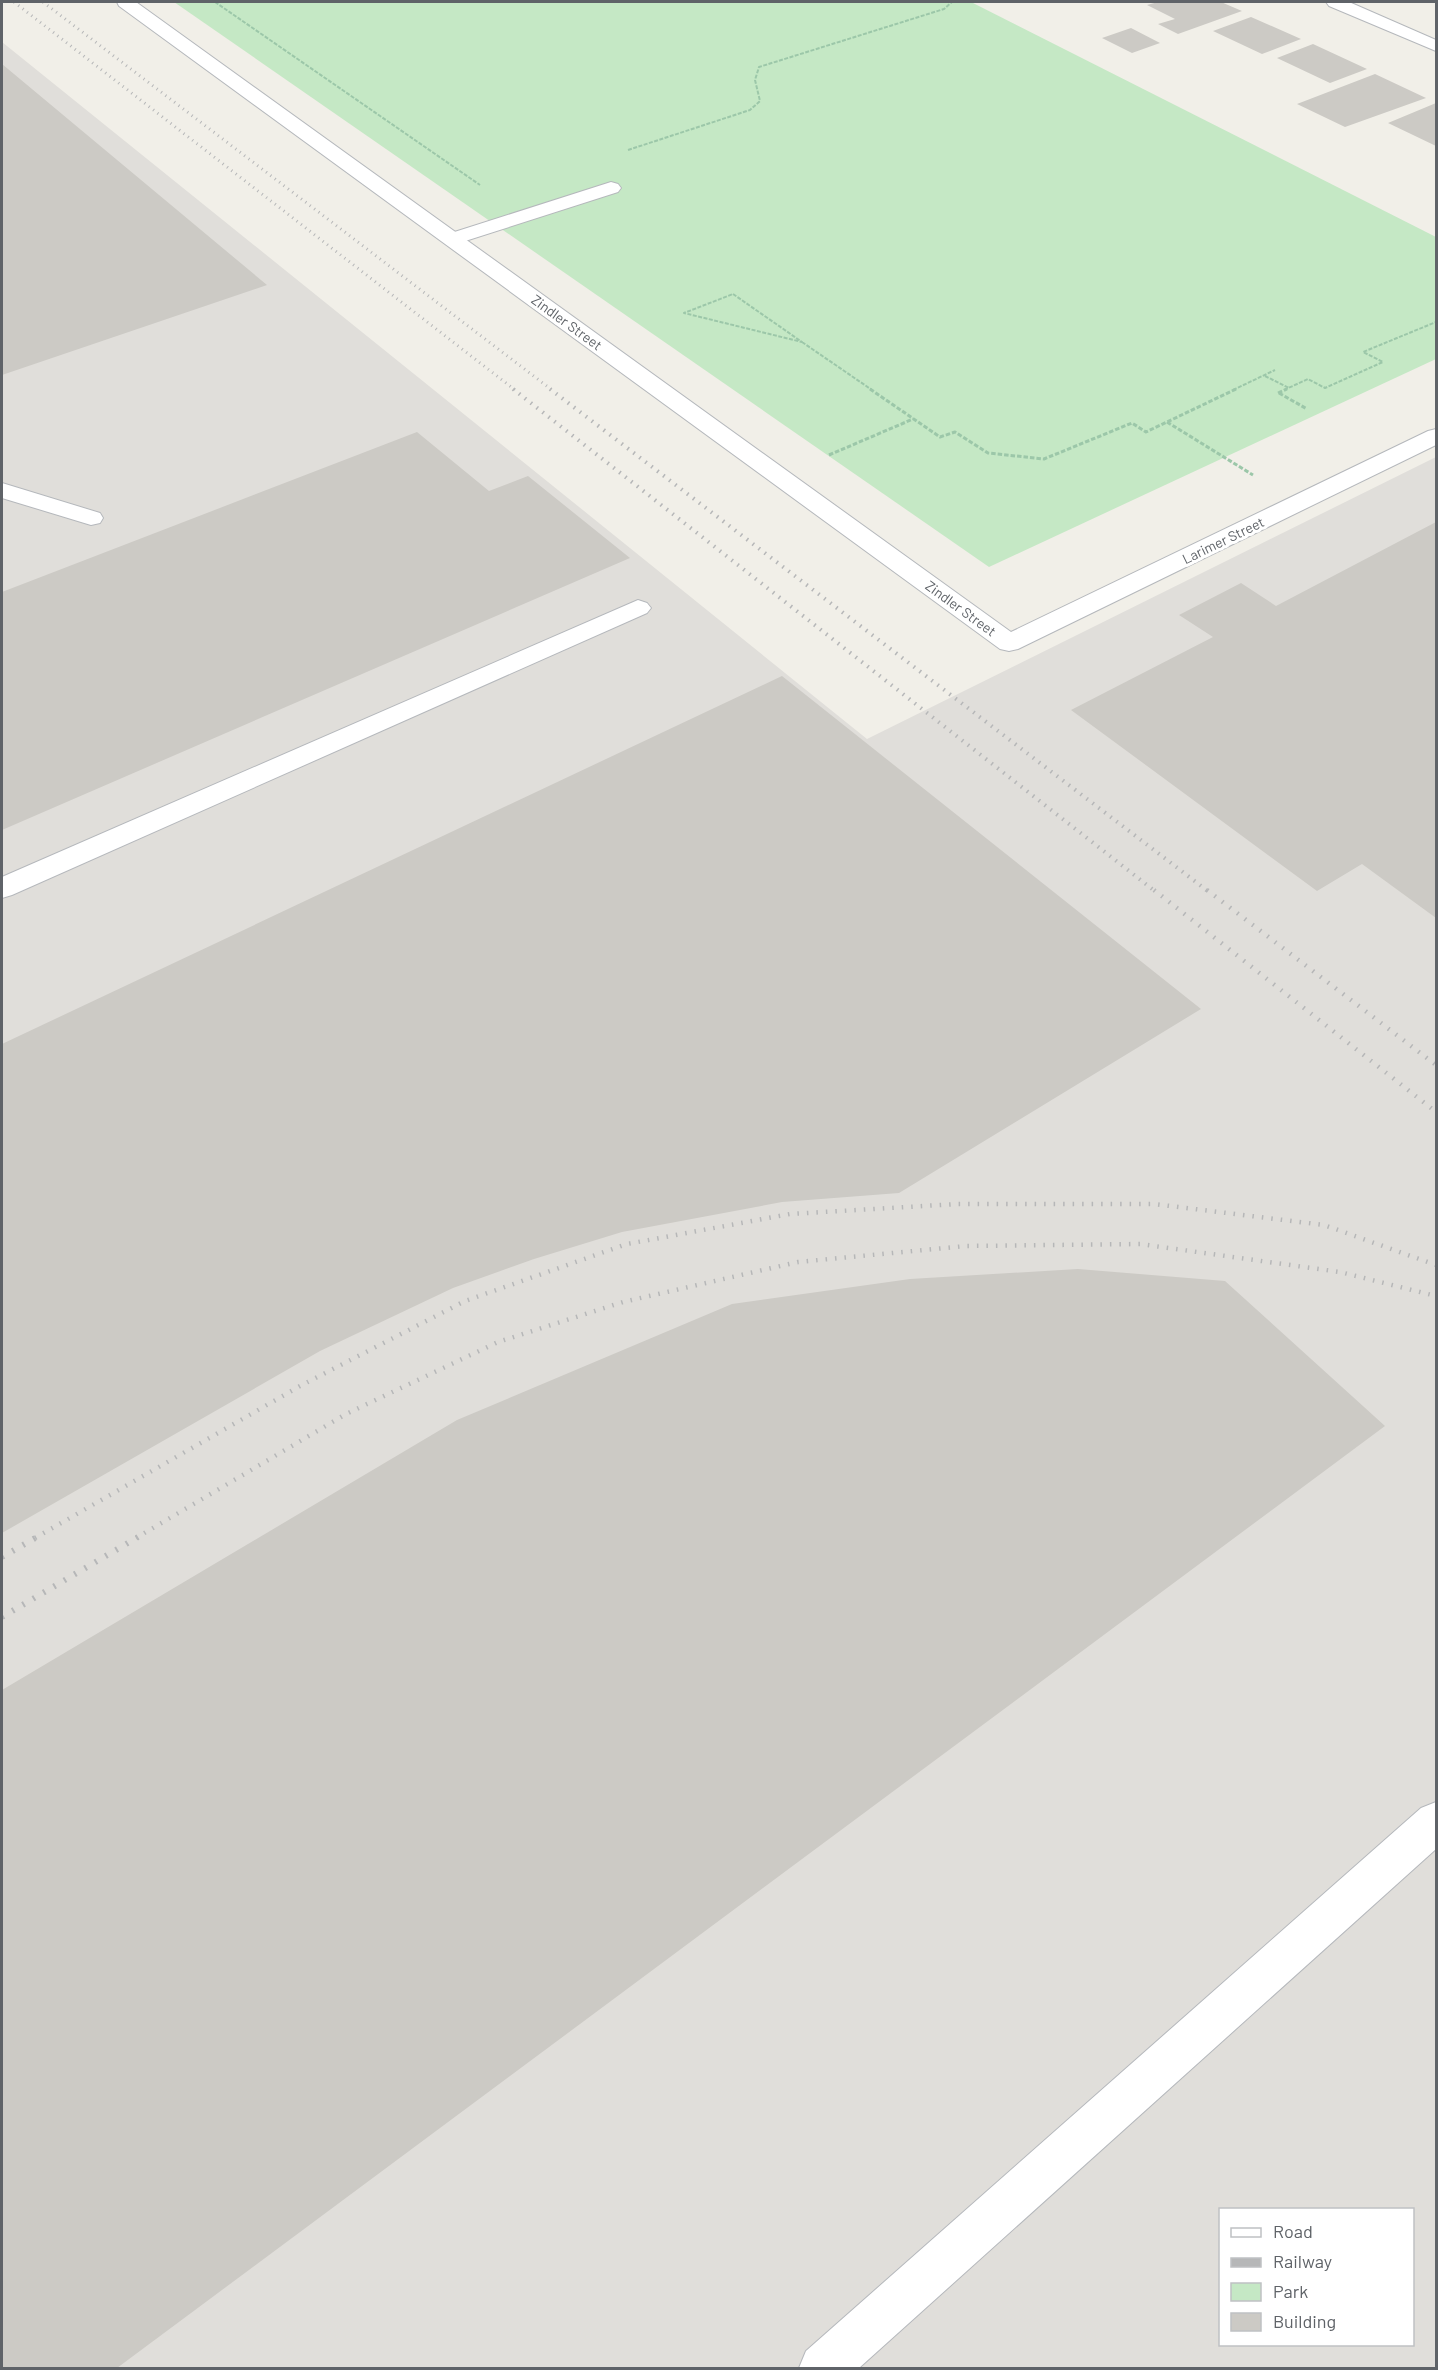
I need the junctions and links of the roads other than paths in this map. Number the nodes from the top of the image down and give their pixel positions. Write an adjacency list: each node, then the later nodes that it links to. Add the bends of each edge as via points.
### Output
1 (125, 2): 5 (street, Zindler Street)
2 (1335, 2): 3 (street)
3 (1437, 46)
4 (611, 188): 5 (street)
5 (452, 239): 10 (street, Zindler Street)
6 (1437, 436): 10 (street, Larimer Street)
7 (2, 490): 8 (street)
8 (91, 518)
9 (638, 608): 11 (street)
10 (1009, 643)
11 (2, 888)
12 (1437, 1822): 13 (street)
13 (823, 2368)

